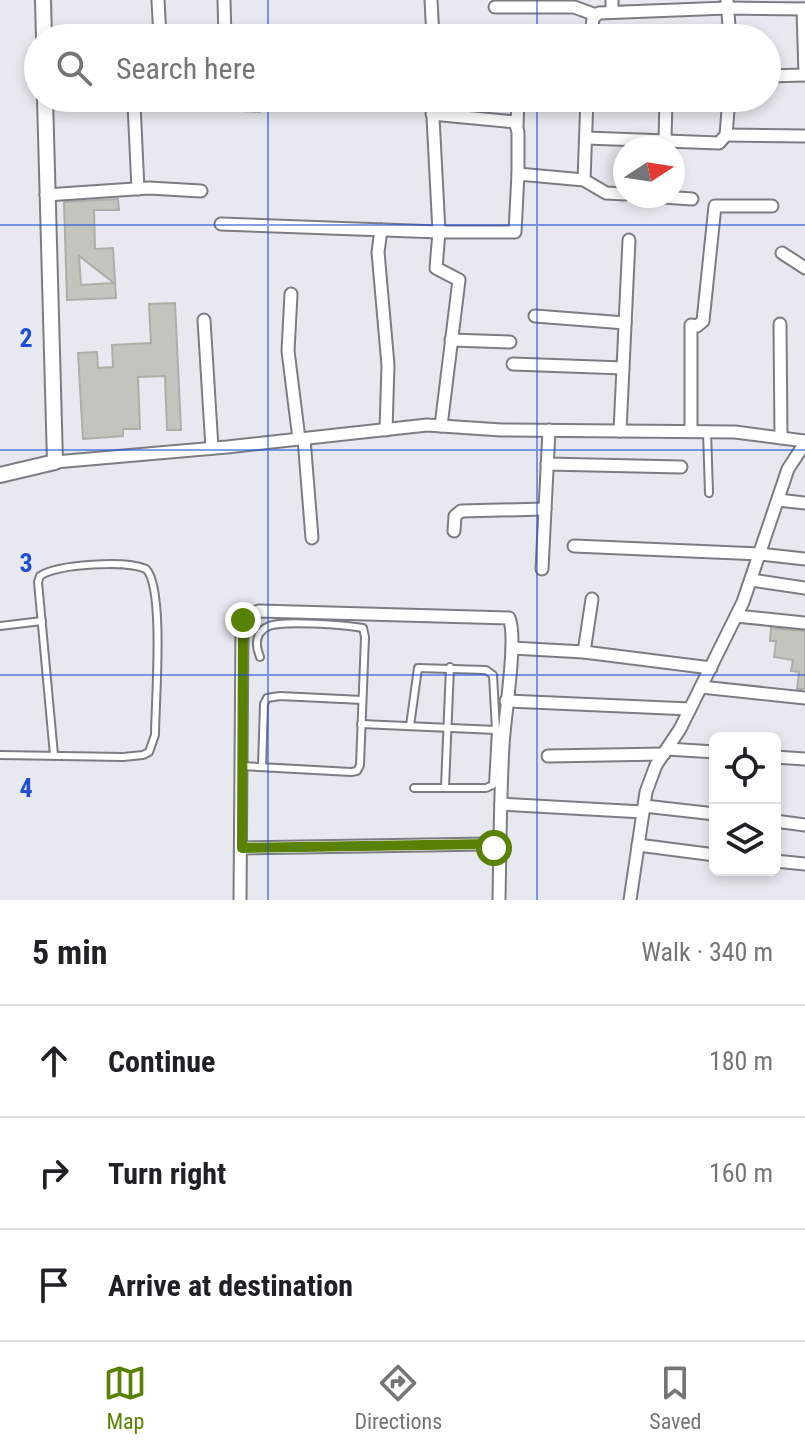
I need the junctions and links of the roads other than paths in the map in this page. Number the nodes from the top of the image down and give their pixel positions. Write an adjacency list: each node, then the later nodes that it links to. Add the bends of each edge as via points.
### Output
1 (43, 0): 10 (street)
2 (158, 0): 11 (street)
3 (224, 0): 12 (street)
4 (431, 0): 13 (street)
5 (727, 4): 6 (street); 8 (street); 15 (street)
6 (612, 6): 9 (street)
7 (495, 7): 9 (street, via 574,7)
8 (804, 9): 16 (street)
9 (596, 15): 14 (street)
10 (44, 24)
11 (159, 24)
12 (225, 24)
13 (432, 24)
14 (594, 24)
15 (729, 24)
16 (805, 75): 17 (street)
17 (781, 76)
18 (45, 112): 37 (street)
19 (134, 112): 34 (street)
20 (518, 112): 25 (street)
21 (587, 112): 29 (street)
22 (666, 112): 27 (street)
23 (728, 112): 26 (street)
24 (432, 114): 25 (street, via 506,120); 43 (street)
25 (517, 126): 32 (street)
26 (726, 135): 28 (street); 31 (street, via 719,143)
27 (665, 136)
28 (805, 136)
29 (586, 138): 30 (street); 33 (street)
30 (613, 139)
31 (685, 141)
32 (518, 174): 33 (street); 43 (street, via 515,232)
33 (584, 180): 36 (street)
34 (138, 189): 35 (street); 37 (street)
35 (201, 191)
36 (613, 193)
37 (46, 195): 66 (street)
38 (685, 199): 39 (street)
39 (692, 199)
40 (772, 206): 60 (street, via 715,206 703,321 691,325)
41 (221, 224): 42 (street)
42 (381, 230): 43 (street); 57 (street)
43 (439, 232): 52 (street, via 436,268 459,280)
44 (629, 240): 50 (street)
45 (782, 253): 46 (street)
46 (805, 268)
47 (291, 294): 63 (street, via 288,351)
48 (535, 316): 50 (street)
49 (204, 320): 65 (street)
50 (625, 323): 55 (street)
51 (780, 324): 62 (street)
52 (451, 340): 53 (street); 56 (street)
53 (510, 342)
54 (513, 364): 55 (street)
55 (623, 368): 59 (street)
56 (441, 426): 57 (street); 58 (street)
57 (386, 430): 63 (street)
58 (549, 430): 59 (street); 67 (street)
59 (620, 431): 60 (street)
60 (691, 431): 61 (street)
61 (707, 431): 62 (street); 70 (lane)
62 (781, 438): 64 (street)
63 (302, 439): 65 (street); 75 (street)
64 (805, 442): 71 (street, via 788,469)
65 (212, 448): 66 (street)
66 (55, 462): 69 (street)
67 (547, 464): 68 (street); 73 (street)
68 (681, 467)
69 (0, 475)
70 (709, 493)
71 (778, 500): 72 (street); 77 (street)
72 (805, 503)
73 (545, 509): 74 (street, via 461,511 455,516); 79 (street)
74 (454, 531)
75 (312, 538)
76 (574, 546): 77 (street)
77 (760, 554): 78 (street); 80 (street)
78 (805, 559)
79 (542, 569)
80 (751, 580): 81 (street); 83 (street)
81 (805, 588)
82 (592, 599): 88 (street)
83 (736, 616): 85 (street); 91 (street)
84 (42, 621): 86 (lane); 104 (lane); 104 (lane, via 38,582 47,572 124,564 146,569 154,581 156,651 149,752)
85 (805, 623)
86 (0, 626)
87 (512, 648): 88 (street); 95 (street); 108 (street, via 507,617 259,611 247,615 242,628)
88 (584, 652): 91 (street)
89 (260, 657): 94 (lane, via 258,634 268,626 363,628)
90 (450, 667): 98 (lane, via 417,669); 99 (lane); 100 (lane, via 491,672)
91 (711, 668): 92 (street)
92 (701, 687): 93 (street); 96 (street)
93 (805, 698)
94 (362, 700): 97 (lane); 109 (lane, via 267,698)
95 (506, 701): 96 (street); 112 (street)
96 (690, 709): 101 (street)
97 (361, 724): 98 (lane); 109 (lane, via 357,771)
98 (410, 726): 99 (lane)
99 (447, 728): 100 (lane); 110 (lane)
100 (496, 730): 110 (lane, via 493,785)
101 (666, 751): 102 (street); 105 (street); 113 (street)
102 (709, 752)
103 (0, 755): 104 (lane)
104 (54, 755)
105 (548, 756)
106 (781, 757): 107 (street)
107 (805, 759)
108 (242, 766): 109 (lane); 118 (street)
109 (262, 767)
110 (445, 787): 111 (lane)
111 (414, 788)
112 (501, 804): 113 (street); 124 (street)
113 (643, 809): 114 (street); 117 (street)
114 (709, 814)
115 (781, 822): 116 (street)
116 (805, 825)
117 (638, 845): 119 (street); 125 (street)
118 (242, 848): 122 (street); 123 (street, via 488,844 495,851)
119 (709, 854)
120 (781, 862): 121 (street)
121 (805, 864)
122 (240, 900)
123 (493, 900)
124 (499, 900)
125 (630, 900)

